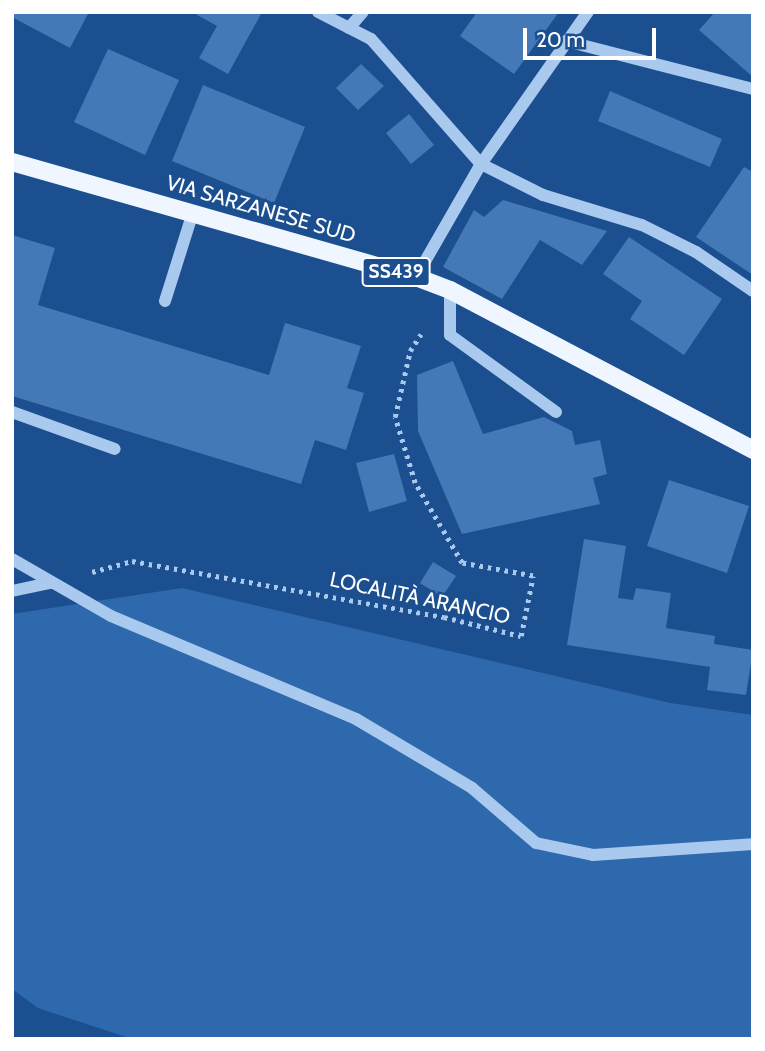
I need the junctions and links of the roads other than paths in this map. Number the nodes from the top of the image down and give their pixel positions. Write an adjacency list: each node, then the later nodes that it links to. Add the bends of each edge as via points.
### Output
1 (318, 12): 4 (street)
2 (363, 12): 4 (street)
3 (588, 12): 5 (street)
4 (349, 28): 8 (street, via 371,39)
5 (566, 41): 6 (street); 8 (street)
6 (753, 89)
7 (12, 162): 9 (main road, VIA SARZANESE SUD / SS439)
8 (481, 164): 10 (street); 12 (street, via 543,195 642,225 696,252)
9 (193, 212): 10 (main road, VIA SARZANESE SUD / SS439); 13 (street)
10 (416, 277): 11 (main road, VIA SARZANESE SUD / SS439)
11 (450, 290): 15 (street, via 450,335); 17 (main road, VIA SARZANESE SUD / SS439)
12 (753, 291)
13 (165, 301)
14 (12, 412): 16 (street)
15 (556, 412)
16 (115, 449)
17 (753, 450)
18 (12, 559): 19 (street)
19 (51, 583): 20 (street); 21 (street, via 111,616 356,719 472,788 536,843 593,855)
20 (12, 591)
21 (753, 844)

